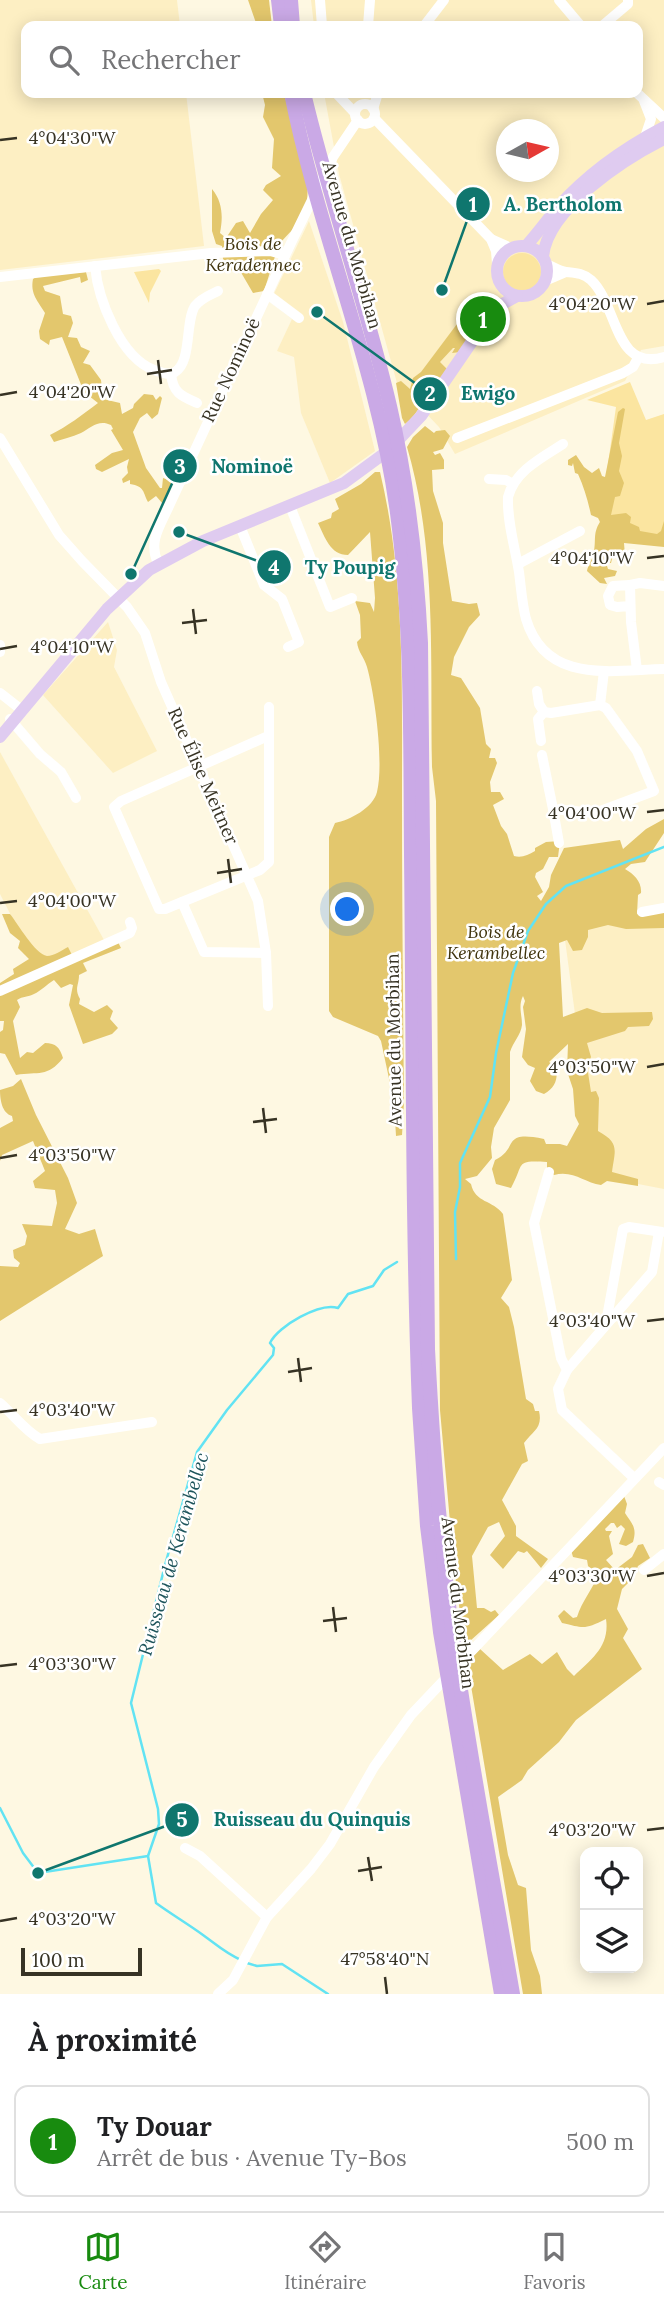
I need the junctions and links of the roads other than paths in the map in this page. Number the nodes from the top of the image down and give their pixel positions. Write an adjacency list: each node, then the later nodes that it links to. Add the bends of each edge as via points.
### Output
1 (278, 0): 8 (highway)
2 (291, 0): 9 (highway)
3 (320, 0): 10 (street)
4 (370, 0): 11 (street)
5 (443, 0): 12 (street)
6 (559, 0): 13 (street)
7 (628, 0): 14 (street)
8 (280, 21)
9 (293, 21)
10 (322, 21)
11 (368, 21)
12 (428, 21)
13 (577, 21)
14 (608, 21)
15 (293, 98): 26 (highway, Avenue du Morbihan)
16 (305, 98): 26 (highway, Avenue du Morbihan, via 321,165)
17 (341, 98): 21 (street)
18 (373, 98): 21 (street, Rue Nominoë)
19 (641, 98): 24 (street, via 651,122)
20 (642, 98): 22 (street)
21 (364, 112): 27 (street); 30 (street, Rue Nominoë, via 333,157)
22 (664, 118)
23 (664, 127): 24 (main road)
24 (645, 137): 28 (main road, via 586,179)
25 (664, 139): 31 (main road, via 619,164 578,200 548,237)
26 (320, 182): 107 (highway, Avenue du Morbihan, via 318,199 370,379 400,534 409,658 419,1408 427,1526 440,1632); 108 (highway, Avenue du Morbihan, via 390,409 414,547 421,643 432,1423 454,1643)
27 (491, 239): 29 (street); 32 (street)
28 (526, 246): 29 (main road); 31 (main road)
29 (511, 248): 32 (main road)
30 (285, 255): 33 (street, via 232,252); 39 (street, Rue Nominoë)
31 (544, 260): 34 (street); 36 (main road)
32 (497, 264): 37 (main road)
33 (94, 265): 35 (street); 45 (street, via 102,301 132,355 150,369)
34 (566, 272): 36 (street); 44 (street, via 583,274 596,285 623,342)
35 (0, 277)
36 (545, 281): 40 (main road, via 534,293)
37 (499, 283): 40 (main road); 41 (main road)
38 (218, 291): 45 (street, via 194,307 185,354)
39 (267, 294): 42 (street, Rue Nominoë); 55 (street, Rue Nominoë, via 156,535 153,549)
40 (517, 296): 41 (main road)
41 (495, 308): 52 (main road, via 411,429 344,483)
42 (299, 318)
43 (664, 357): 44 (street)
44 (638, 358): 48 (street, via 623,373)
45 (172, 374): 46 (street, via 177,393)
46 (197, 403)
47 (0, 438): 59 (street, Rue Élise Meitner, via 59,535)
48 (457, 438)
49 (563, 444): 51 (street)
50 (489, 479): 51 (street)
51 (513, 484): 56 (street, via 508,503)
52 (290, 506): 53 (main road); 60 (street, via 330,607)
53 (240, 526): 55 (main road); 63 (street, via 264,585 282,599 299,642)
54 (580, 531): 56 (street)
55 (158, 563): 59 (main road)
56 (518, 564): 67 (street, via 526,618 539,644 572,668)
57 (630, 586): 58 (street); 61 (street); 61 (street, via 613,586 608,596 613,607)
58 (664, 586)
59 (118, 597): 72 (main road); 80 (street, Rue Élise Meitner, via 145,633)
60 (352, 598)
61 (630, 606): 66 (street)
62 (0, 645): 64 (street)
63 (288, 647)
64 (0, 652)
65 (664, 669): 66 (street)
66 (637, 670): 67 (street)
67 (604, 671): 70 (street)
68 (537, 691): 73 (street)
69 (0, 693): 72 (street)
70 (600, 705): 73 (street); 81 (street, via 637,751)
71 (269, 707): 76 (street)
72 (21, 710): 74 (main road)
73 (544, 712): 78 (street, via 538,719)
74 (11, 720): 75 (main road); 77 (main road); 82 (street, via 64,775)
75 (0, 730)
76 (268, 736): 80 (street); 85 (street, via 269,862)
77 (0, 737)
78 (541, 741)
79 (542, 755): 83 (street)
80 (199, 766): 85 (street, Rue Élise Meitner); 86 (street, via 114,807 156,904 162,909)
81 (659, 789): 83 (street, via 595,813)
82 (76, 798)
83 (553, 809): 84 (street)
84 (559, 843)
85 (247, 874): 86 (street); 90 (street, Rue Élise Meitner, via 258,901)
86 (182, 902): 90 (street, via 204,953)
87 (664, 908): 88 (street)
88 (642, 912)
89 (130, 927): 91 (street)
90 (266, 953): 92 (street, Rue Élise Meitner)
91 (0, 991)
92 (268, 1006)
93 (549, 1172): 96 (street, via 534,1223)
94 (661, 1232): 95 (street, via 654,1268); 95 (street, via 623,1229)
95 (606, 1323): 96 (street)
96 (567, 1370): 100 (street, via 558,1389 562,1409)
97 (0, 1403): 98 (street, via 40,1439)
98 (152, 1422)
99 (664, 1448): 100 (street)
100 (634, 1478): 104 (street, via 434,1689 384,1751 323,1854)
101 (664, 1554): 102 (street)
102 (644, 1570)
103 (185, 1848): 104 (street, via 201,1856)
104 (267, 1917): 105 (street)
105 (229, 1989): 106 (street)
106 (218, 1994)
107 (501, 1994)
108 (513, 1994)

